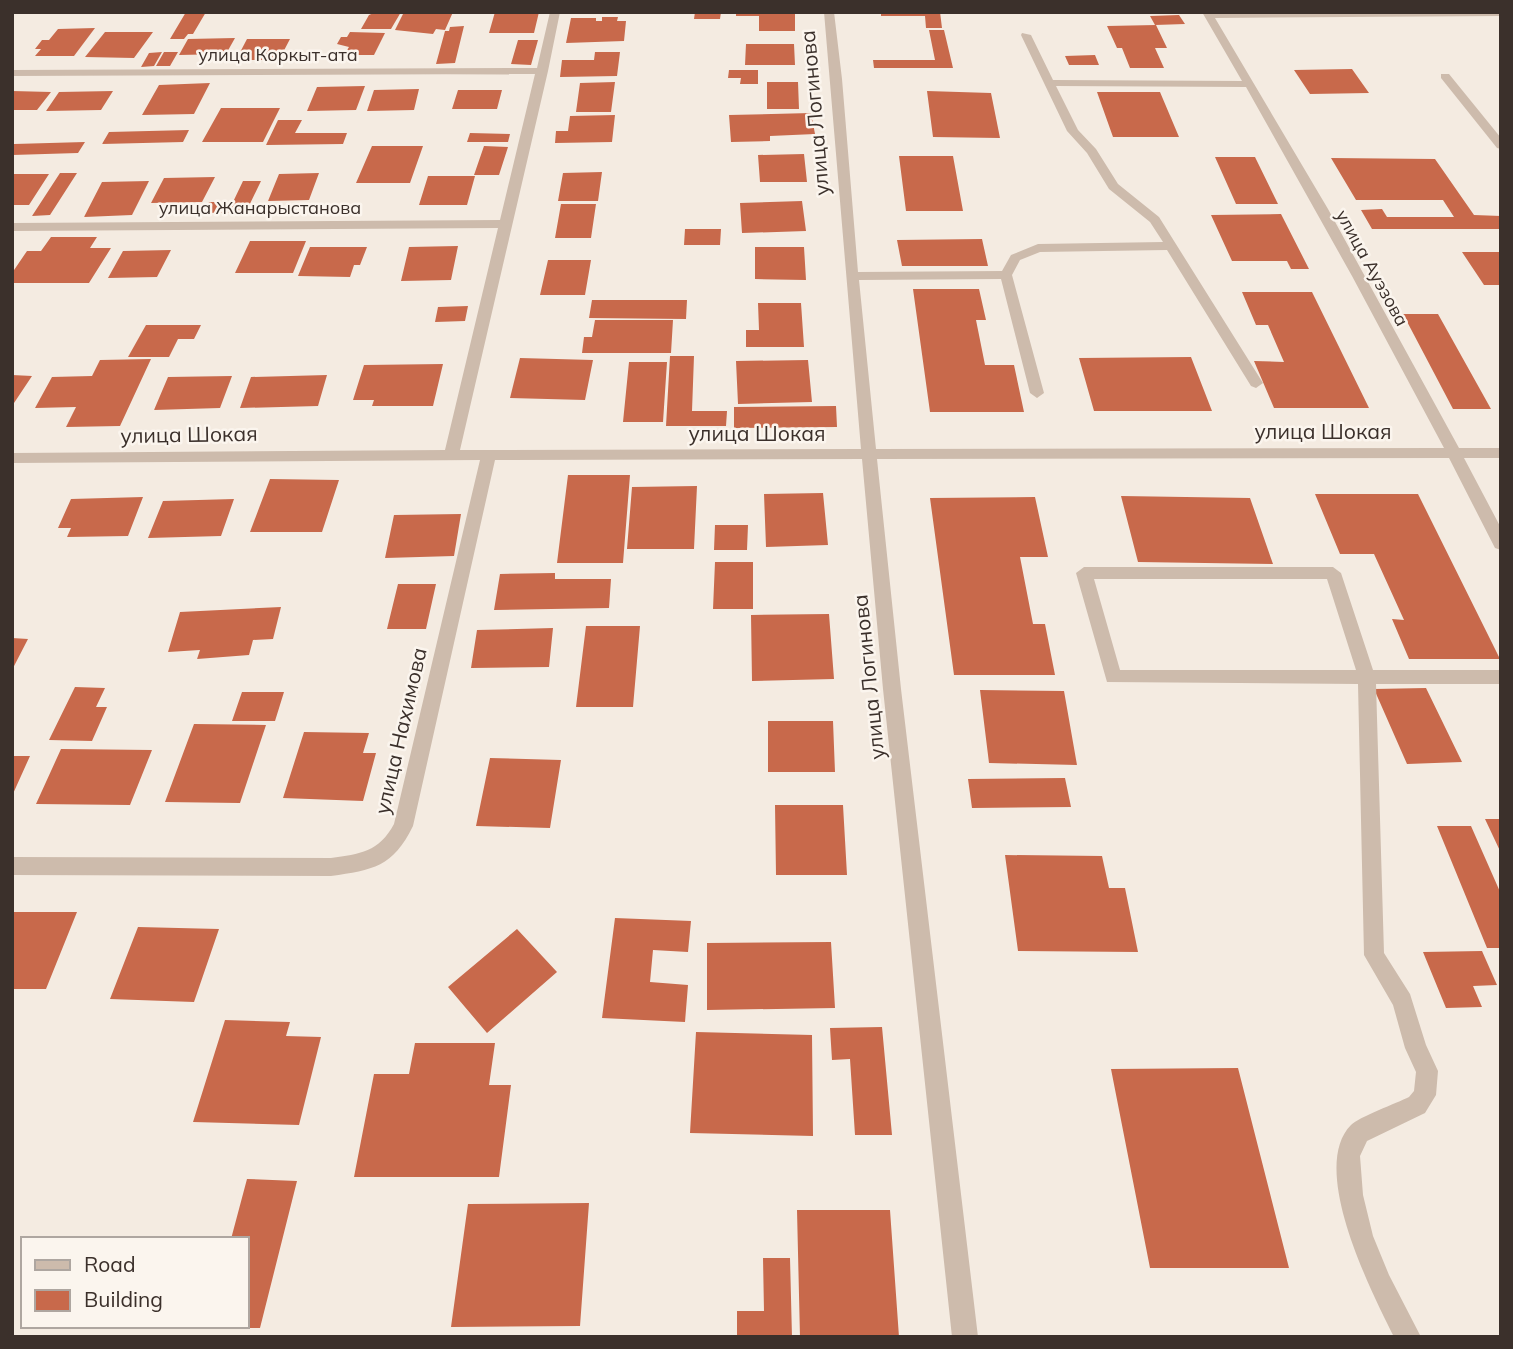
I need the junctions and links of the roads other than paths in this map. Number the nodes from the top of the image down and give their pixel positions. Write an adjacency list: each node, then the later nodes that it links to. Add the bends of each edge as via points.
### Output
1 (555, 12): 6 (street)
2 (829, 12): 16 (street, улица Логинова)
3 (1501, 13): 4 (street)
4 (1208, 14): 10 (street, улица Ауэзова)
5 (1026, 34): 9 (street)
6 (543, 71): 7 (street, улица Коркыт-ата); 12 (street)
7 (12, 73)
8 (1446, 76): 11 (street)
9 (1048, 83): 10 (street); 14 (street, via 1073,131 1092,151 1114,187 1155,220)
10 (1251, 84): 21 (street, улица Ауэзова)
11 (1501, 146)
12 (507, 224): 13 (street, улица Жанарыстанова); 19 (street)
13 (12, 227)
14 (1170, 246): 15 (street, via 1038,248 1016,258); 17 (street)
15 (1006, 275): 16 (street); 18 (street)
16 (852, 276): 23 (street, улица Логинова)
17 (1256, 383)
18 (1037, 393)
19 (452, 453): 20 (street, улица Шокая); 24 (street, улица Шокая)
20 (489, 453): 23 (street, улица Шокая); 28 (street, улица Нахимова, via 403,826 386,854 331,867)
21 (1454, 453): 22 (street, улица Шокая); 23 (street, улица Шокая); 25 (street, улица Ауэзова)
22 (1501, 453)
23 (871, 455): 29 (street, улица Логинова, via 892,689)
24 (12, 458)
25 (1501, 544)
26 (1367, 677): 26 (street, via 1112,677 1084,573 1333,573); 27 (street); 30 (street, via 1374,955 1402,1001 1428,1084 1417,1105 1359,1133 1348,1155 1350,1195 1380,1283)
27 (1501, 677)
28 (12, 866)
29 (965, 1337)
30 (1408, 1337)

